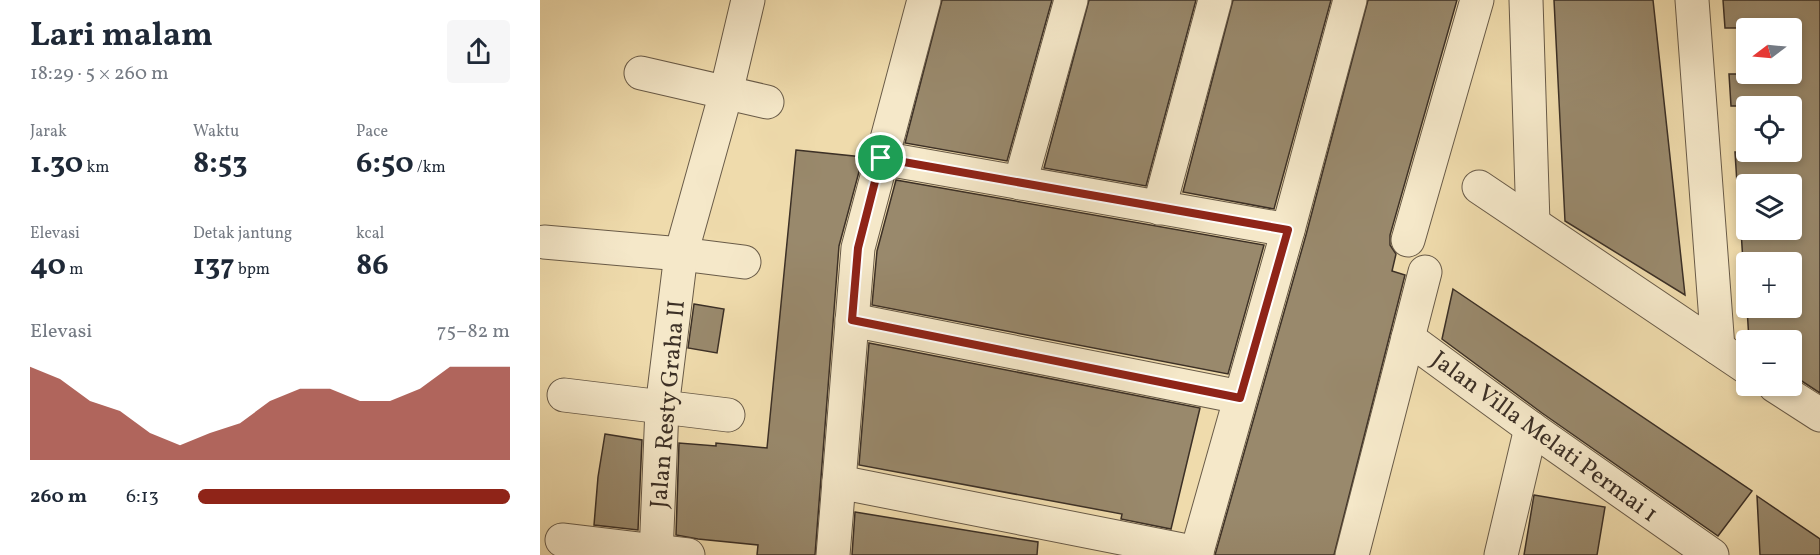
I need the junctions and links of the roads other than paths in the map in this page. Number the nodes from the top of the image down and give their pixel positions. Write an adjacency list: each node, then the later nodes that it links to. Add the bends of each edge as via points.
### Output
1 (748, 0): 10 (street, Jalan Resty Graha II)
2 (924, 0): 12 (street)
3 (1071, 0): 13 (street)
4 (1215, 0): 15 (street)
5 (1350, 0): 17 (street)
6 (1477, 0): 18 (street)
7 (1526, 0): 16 (street)
8 (1692, 0): 25 (street)
9 (641, 73): 10 (street)
10 (726, 93): 11 (street); 20 (street, Jalan Resty Graha II)
11 (767, 102)
12 (881, 158): 13 (street); 23 (street, via 858,248)
13 (1020, 183): 15 (street)
14 (1479, 187): 16 (street)
15 (1159, 208): 17 (street)
16 (1533, 223): 25 (street)
17 (1288, 230): 29 (street)
18 (1408, 240)
19 (544, 242): 20 (street)
20 (681, 254): 21 (street); 30 (street, Jalan Resty Graha II)
21 (744, 262)
22 (1425, 272): 24 (street)
23 (852, 320): 29 (street); 34 (street)
24 (1408, 338): 33 (street, Jalan Villa Melati Permai 1); 40 (street)
25 (1718, 348): 26 (street)
26 (1736, 360)
27 (564, 395): 30 (street)
28 (1791, 396): 32 (street)
29 (1240, 398): 37 (street)
30 (662, 408): 31 (street); 36 (street, Jalan Resty Graha II)
31 (728, 415)
32 (1820, 415)
33 (1531, 428): 41 (street); 42 (street, Jalan Villa Melati Permai 1)
34 (838, 482): 37 (street); 39 (street)
35 (562, 540): 36 (street)
36 (656, 553): 38 (street)
37 (1196, 554)
38 (688, 555)
39 (833, 555)
40 (1352, 555)
41 (1501, 555)
42 (1712, 555)

